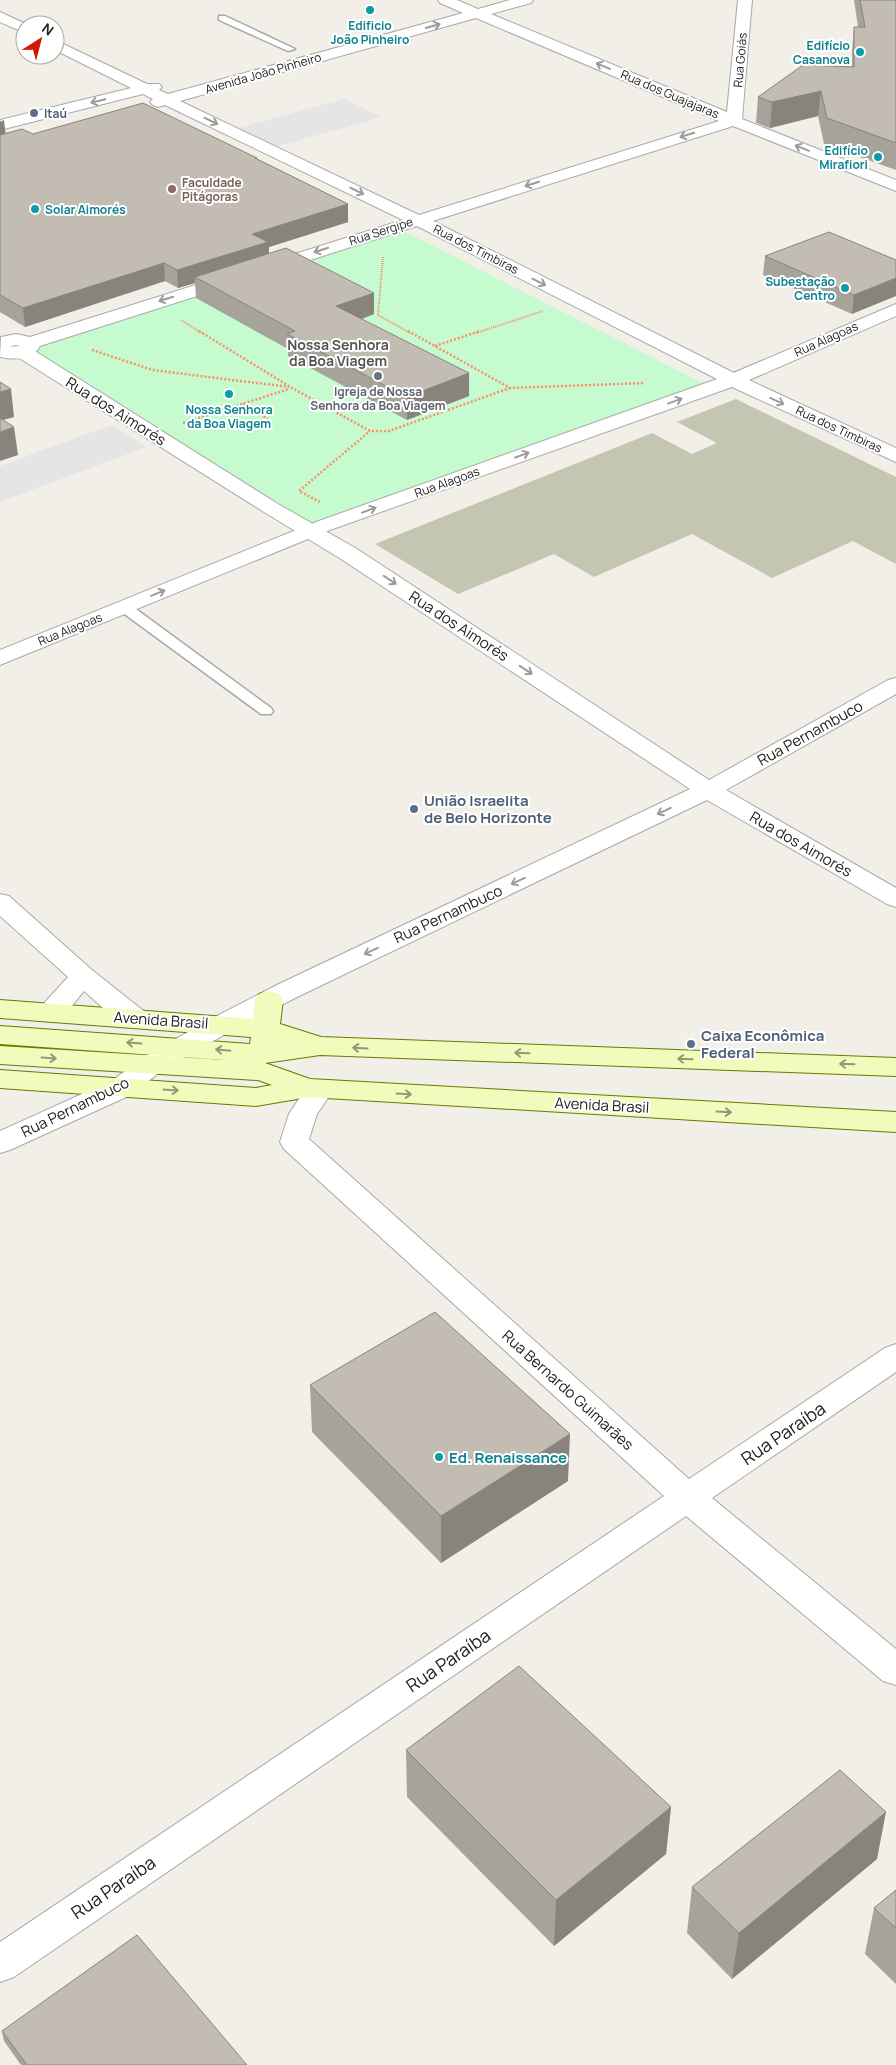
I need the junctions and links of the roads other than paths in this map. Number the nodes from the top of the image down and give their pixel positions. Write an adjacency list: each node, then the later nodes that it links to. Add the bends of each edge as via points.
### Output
1 (526, 0): 4 (street, Avenida João Pinheiro)
2 (745, 0): 15 (street, Rua Goiás)
3 (447, 4): 4 (street, Rua dos Guajajaras)
4 (475, 7): 13 (street, Avenida João Pinheiro, one-way to 4); 15 (street, Rua dos Guajajaras, one-way to 4)
5 (0, 16): 7 (street)
6 (222, 18): 10 (lane)
7 (15, 24)
8 (310, 44): 10 (street, Avenida João Pinheiro)
9 (65, 49): 12 (street, Rua dos Timbiras)
10 (291, 49): 11 (street, Avenida João Pinheiro)
11 (273, 54)
12 (145, 89): 13 (street, Rua dos Timbiras); 16 (street, one-way to 16)
13 (165, 92): 14 (street, Avenida João Pinheiro); 18 (street, Rua dos Timbiras, one-way to 18)
14 (141, 107)
15 (734, 121): 17 (street, Rua dos Guajajaras, one-way to 15); 18 (street, Rua Sergipe, one-way to 18)
16 (0, 125)
17 (896, 186)
18 (417, 220): 21 (street, Rua Sergipe, one-way to 21, via 49,336); 22 (street, Rua dos Timbiras, one-way to 22)
19 (896, 308): 22 (street, Rua Alagoas)
20 (1, 346): 21 (street, via 10,353)
21 (26, 347): 24 (street, Rua dos Aimorés, via 152,434)
22 (733, 380): 23 (street, Rua dos Timbiras, one-way to 23); 24 (street, Rua Alagoas, one-way to 22)
23 (896, 456)
24 (311, 531): 25 (street, Rua Alagoas, one-way to 24); 29 (street, Rua dos Aimorés, one-way to 29)
25 (124, 608): 26 (street, Rua Alagoas); 28 (lane)
26 (0, 658)
27 (896, 685): 29 (street, Rua Pernambuco)
28 (266, 711)
29 (708, 790): 30 (street, Rua dos Aimorés); 33 (street, Rua Pernambuco, one-way to 33)
30 (896, 900)
31 (0, 902): 32 (street)
32 (83, 976): 35 (street); 36 (street)
33 (269, 1000): 37 (street, Rua Pernambuco); 40 (main road)
34 (0, 1009): 35 (main road, Avenida Brasil)
35 (50, 1012): 36 (main road, Avenida Brasil)
36 (135, 1018): 37 (main road, Avenida Brasil)
37 (221, 1025): 39 (street, Rua Pernambuco); 40 (main road, Avenida Brasil)
38 (0, 1035): 39 (main road, Avenida Brasil, one-way to 38)
39 (183, 1046): 40 (main road, Avenida Brasil, one-way to 39); 42 (street, Rua Pernambuco)
40 (263, 1051): 42 (main road, Avenida Brasil); 43 (main road, Avenida Brasil, one-way to 40, via 320,1046); 46 (main road, Avenida Brasil)
41 (0, 1055): 42 (main road, Avenida Brasil, one-way to 42)
42 (152, 1064): 45 (street, Rua Pernambuco)
43 (896, 1067)
44 (0, 1079): 45 (main road, Avenida Brasil)
45 (122, 1087): 46 (main road, Avenida Brasil, one-way to 46, via 256,1097); 48 (street, Rua Pernambuco)
46 (315, 1089): 47 (main road, Avenida Brasil, one-way to 47); 50 (street, Rua Bernardo Guimarães, via 297,1123 294,1142)
47 (896, 1122)
48 (0, 1144)
49 (896, 1356): 50 (street, Rua Paraíba)
50 (688, 1498): 51 (street, Rua Bernardo Guimarães); 52 (street, Rua Paraíba)
51 (896, 1670)
52 (0, 1964)

